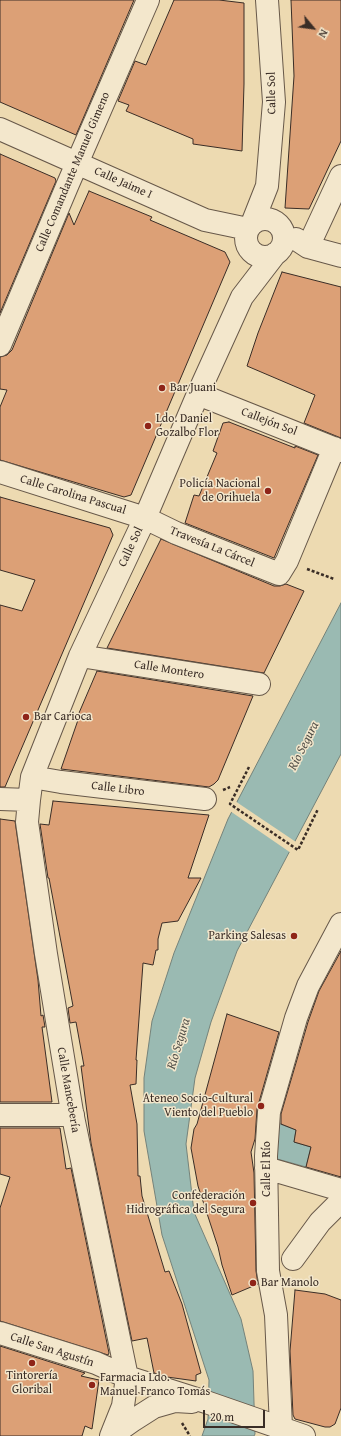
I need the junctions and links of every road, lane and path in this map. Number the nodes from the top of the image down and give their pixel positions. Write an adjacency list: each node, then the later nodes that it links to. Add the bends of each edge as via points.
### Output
1 (148, 0): 4 (street, Calle Comandante Manuel Gimeno)
2 (267, 0): 6 (street, Calle Sol, via 274,102)
3 (0, 129): 4 (street, Calle Jaime I)
4 (77, 162): 8 (street, Calle Jaime I, via 205,220); 13 (street, Calle Comandante Manuel Gimeno)
5 (341, 176): 9 (street)
6 (267, 186): 7 (street, Calle Sol); 8 (street, Calle Sol)
7 (278, 226): 8 (street, via 264,220); 9 (street); 10 (street, via 283,239)
8 (250, 234): 10 (street, via 253,253 258,256 270,256); 12 (street, Calle Sol)
9 (308, 247): 10 (street); 11 (street)
10 (277, 252): 12 (street, Calle Sol)
11 (341, 256)
12 (242, 297): 14 (street, Calle Sol)
13 (0, 345)
14 (198, 394): 15 (street, Callejón Sol); 17 (street, Calle Sol)
15 (337, 449): 18 (street)
16 (0, 472): 17 (street, Calle Carolina Pascual)
17 (145, 518): 18 (street, Travesía La Cárcel, via 176,533); 20 (street, Calle Sol)
18 (283, 567): 19 (path)
19 (334, 579)
20 (80, 656): 21 (street, Calle Montero); 23 (street, Calle Sol)
21 (259, 684)
22 (249, 767): 27 (path, via 230,804 298,850)
23 (32, 777): 25 (street, Calle Libro); 26 (street, Calle Sol)
24 (0, 798): 26 (street)
25 (204, 799)
26 (29, 800): 30 (street, Calle Mancebería, via 27,822)
27 (318, 809)
28 (341, 924): 31 (street, Calle El Río, via 308,986 289,1040 269,1112)
29 (0, 1115): 30 (street)
30 (72, 1115): 36 (street, Calle Mancebería)
31 (266, 1168): 32 (street); 38 (street, Calle El Río, via 268,1271 276,1315)
32 (341, 1190)
33 (341, 1201): 34 (street, via 320,1222)
34 (294, 1259)
35 (0, 1333): 36 (street, Calle San Agustín, via 96,1363)
36 (126, 1377): 37 (street, Calle San Agustín); 39 (street, Calle Mancebería, via 123,1406)
37 (206, 1402): 38 (street, Calle San Agustín); 39 (street, via 175,1401 154,1407)
38 (272, 1424): 40 (street, Calle San Agustín)
39 (112, 1436)
40 (304, 1436)

